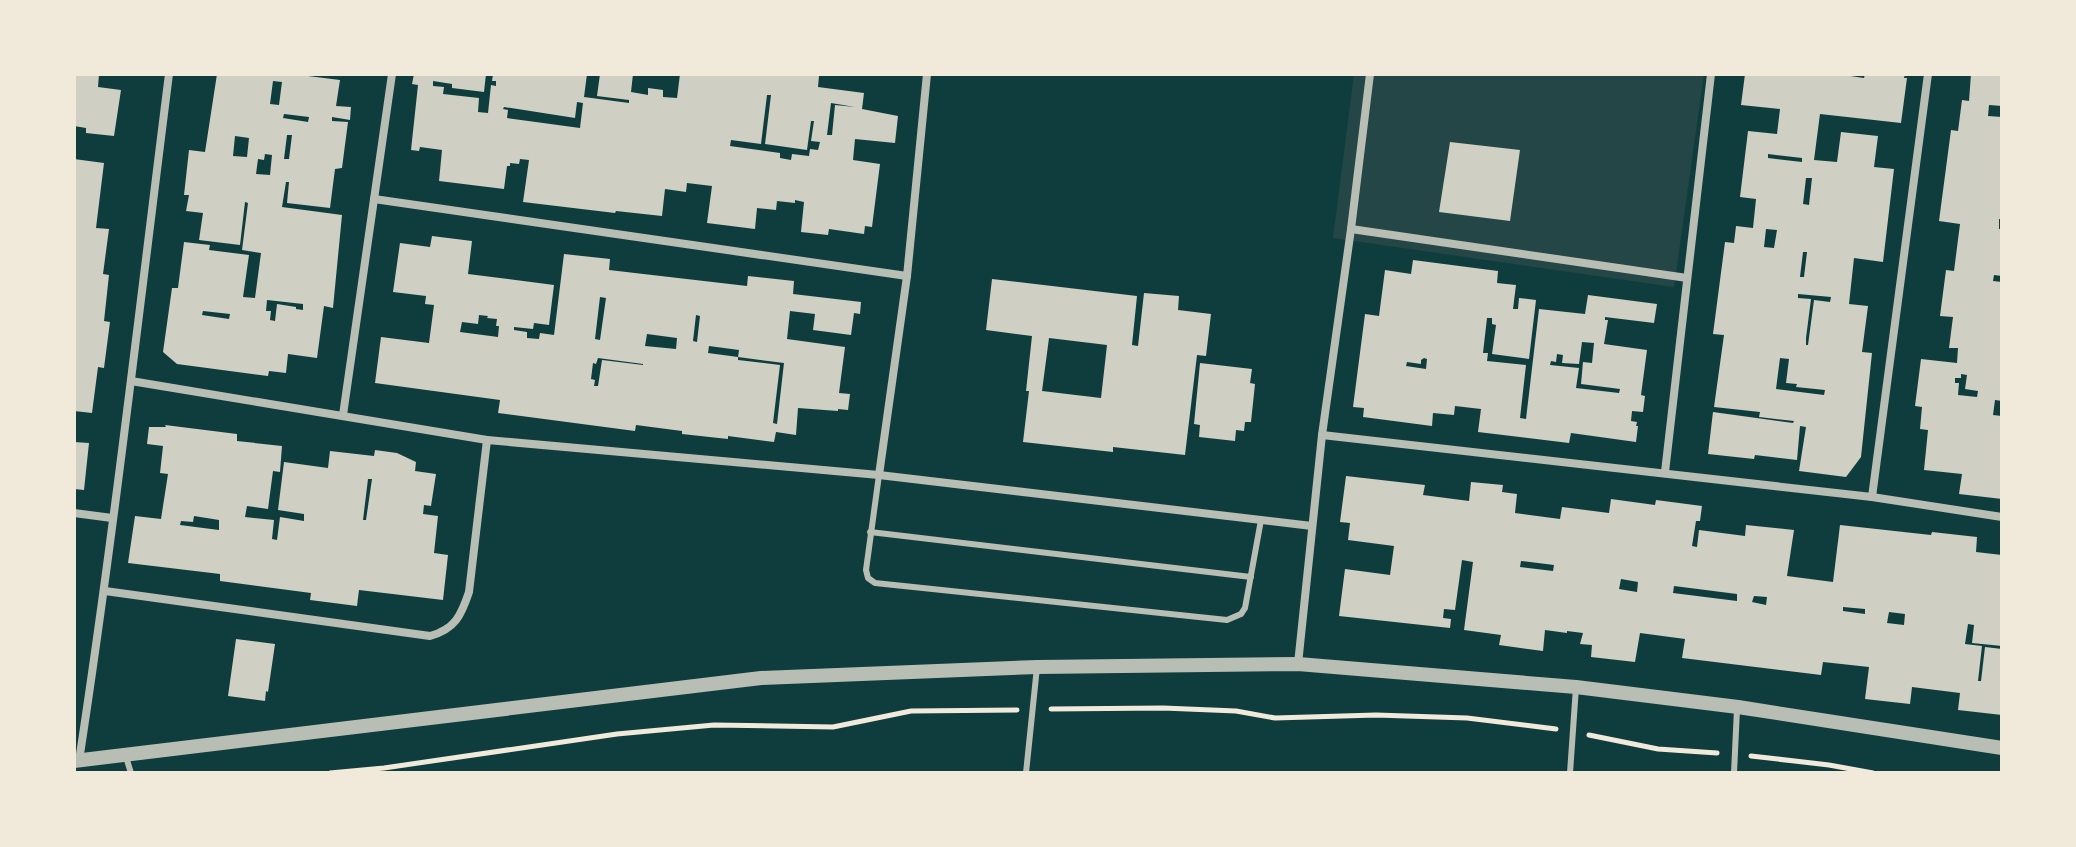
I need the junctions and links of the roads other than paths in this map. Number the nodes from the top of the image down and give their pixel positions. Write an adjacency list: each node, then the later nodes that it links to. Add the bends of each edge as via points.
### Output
1 (169, 74): 11 (street)
2 (392, 74): 7 (street)
3 (927, 74): 9 (street)
4 (1370, 74): 8 (street)
5 (1711, 74): 10 (street)
6 (1928, 74): 17 (street)
7 (374, 199): 9 (street); 12 (street)
8 (1351, 229): 10 (street); 13 (street)
9 (907, 276): 16 (street)
10 (1687, 278): 15 (street)
11 (131, 381): 12 (street); 20 (street)
12 (343, 415): 14 (street)
13 (1322, 435): 15 (street); 22 (street)
14 (487, 440): 16 (street); 25 (street, via 469,592 462,612 446,631 430,636)
15 (1665, 472): 17 (street)
16 (879, 475): 21 (street); 23 (lane)
17 (1872, 497): 19 (street)
18 (74, 513): 20 (street)
19 (2002, 517)
20 (112, 518): 25 (street)
21 (1261, 520): 22 (street); 24 (lane)
22 (1312, 526): 26 (street)
23 (870, 532): 24 (lane); 24 (lane, via 868,578 891,585 1227,620 1245,608)
24 (1251, 577)
25 (105, 591): 32 (street)
26 (1298, 664): 27 (street); 28 (street)
27 (1037, 667): 31 (street, via 761,678); 34 (lane)
28 (1576, 687): 29 (street); 35 (lane)
29 (1738, 707): 30 (street); 36 (lane)
30 (2002, 748)
31 (125, 755): 32 (street); 33 (lane)
32 (76, 761)
33 (131, 773)
34 (1026, 773)
35 (1570, 773)
36 (1734, 773)

